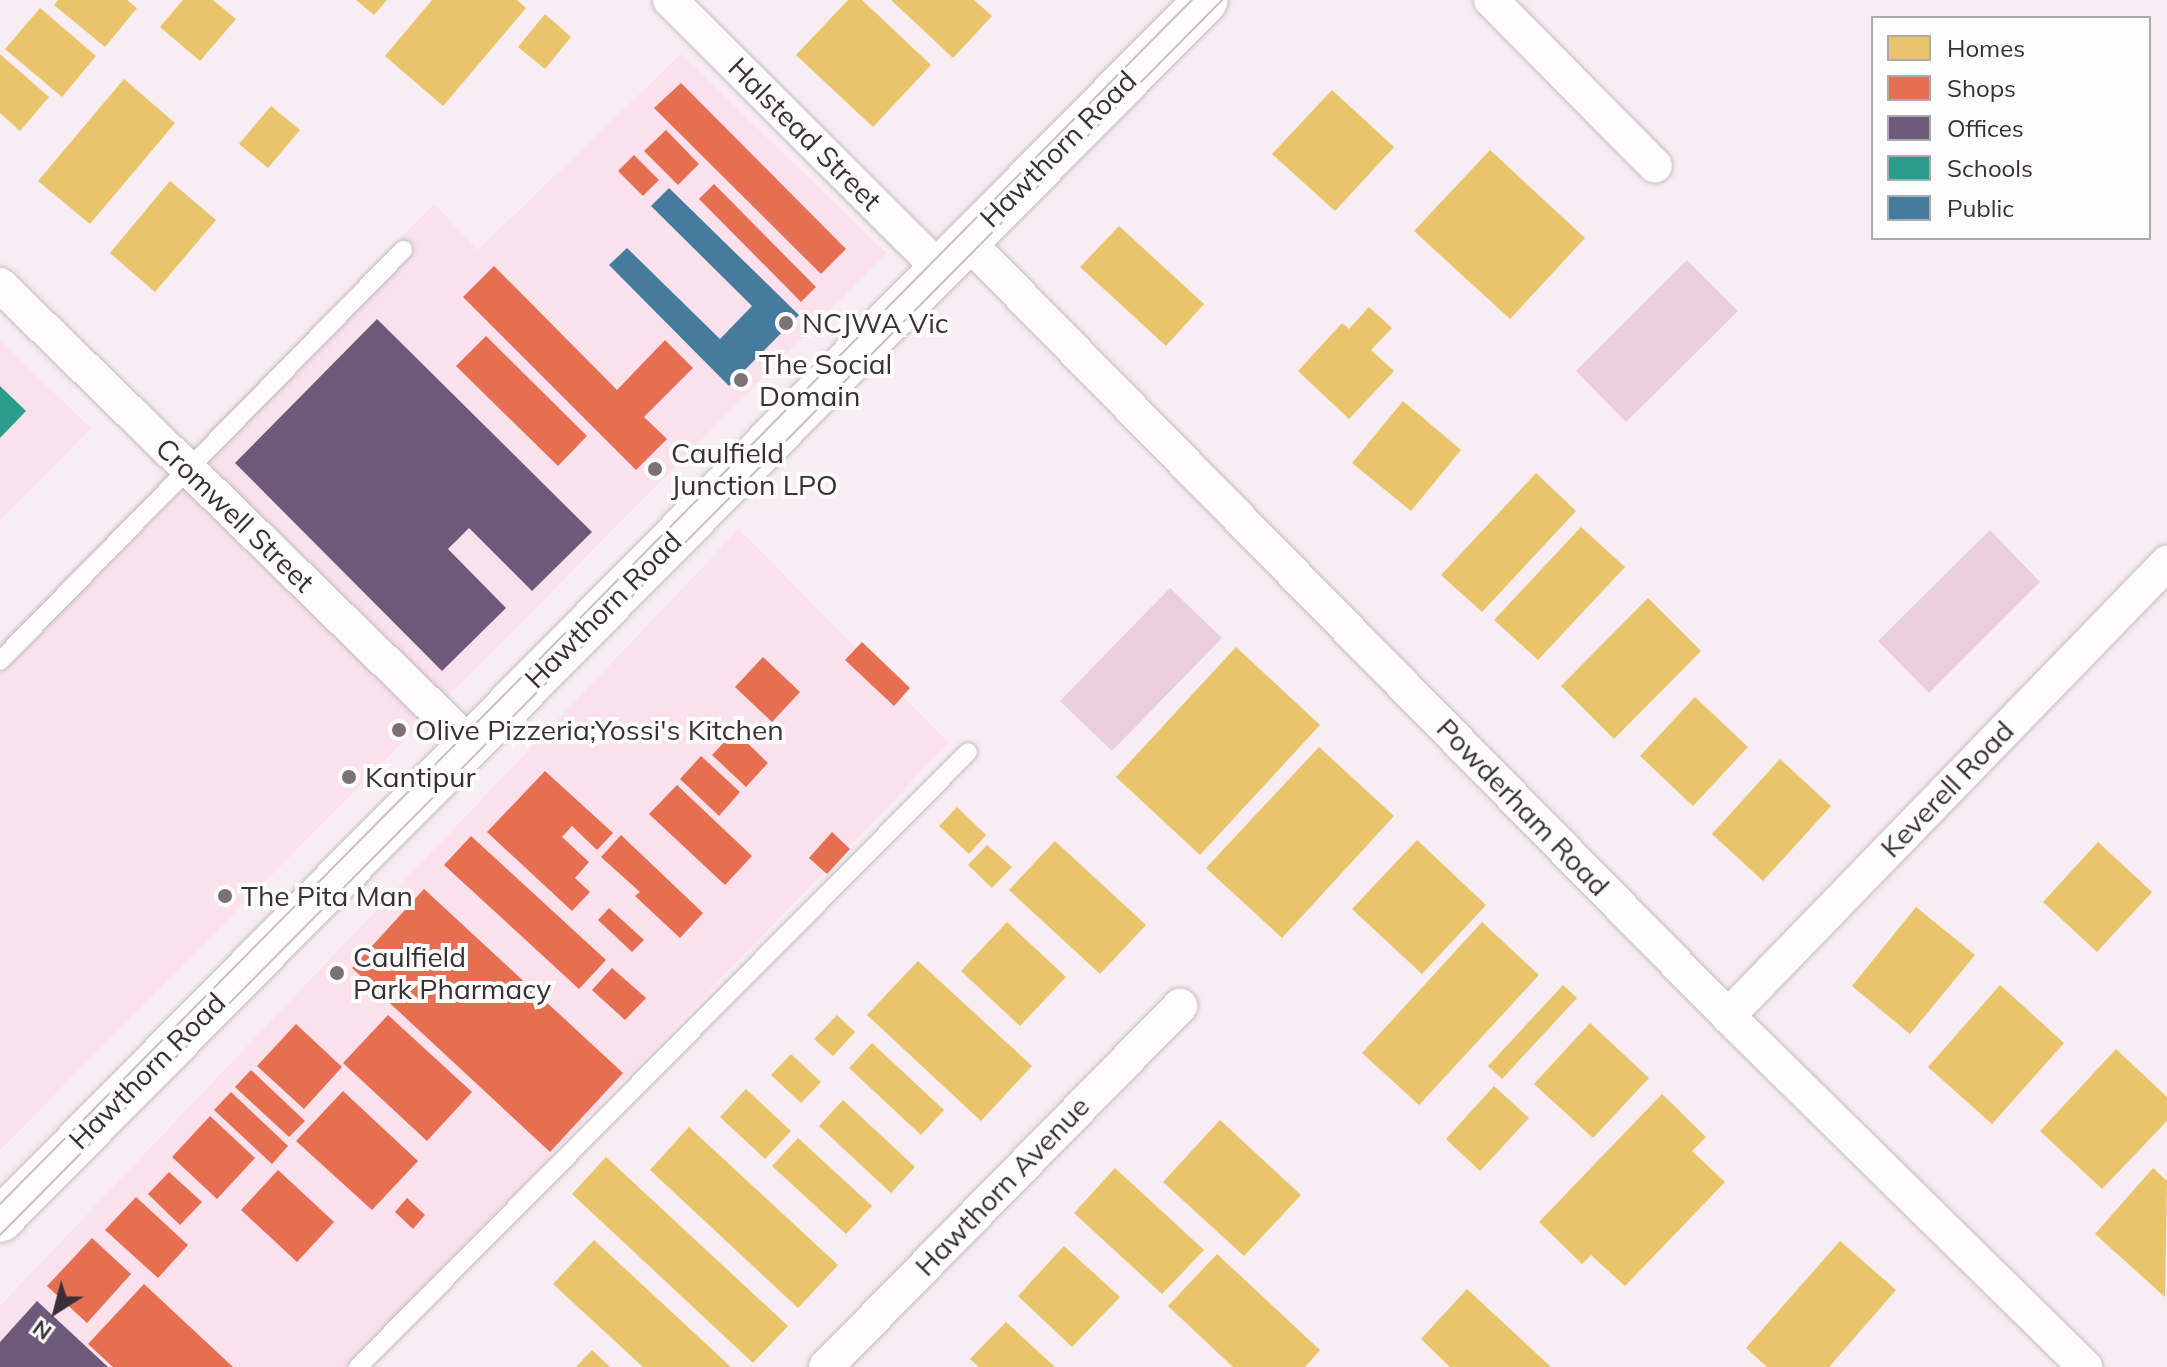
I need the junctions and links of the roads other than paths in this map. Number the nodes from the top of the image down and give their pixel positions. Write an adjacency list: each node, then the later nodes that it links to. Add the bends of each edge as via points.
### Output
1 (670, 0): 6 (street, Halstead Street)
2 (1206, 0): 6 (main road, Hawthorn Road)
3 (1491, 0): 4 (street)
4 (1655, 166)
5 (403, 250): 8 (lane)
6 (954, 255): 11 (main road, Hawthorn Road); 14 (street, Powderham Road)
7 (0, 285): 8 (street, Cromwell Street)
8 (187, 468): 10 (lane); 11 (street, Cromwell Street)
9 (2167, 563): 14 (street, Keverell Road)
10 (0, 661)
11 (470, 744): 15 (main road, Hawthorn Road)
12 (968, 752): 16 (lane)
13 (1180, 1006): 17 (street, Hawthorn Avenue)
14 (1728, 1016): 18 (street, Powderham Road)
15 (0, 1220)
16 (358, 1367)
17 (826, 1367)
18 (2085, 1367)

